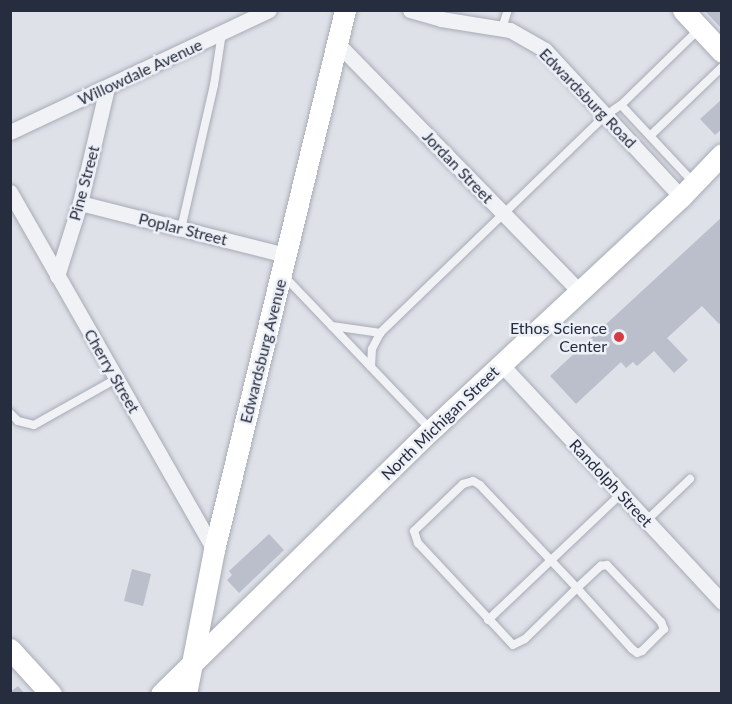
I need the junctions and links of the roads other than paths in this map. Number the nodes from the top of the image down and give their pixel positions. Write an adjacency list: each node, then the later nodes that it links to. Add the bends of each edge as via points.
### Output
1 (269, 10): 8 (street, Willowdale Avenue)
2 (345, 10): 9 (street, Edwardsburg Avenue)
3 (410, 10): 6 (street, Edwardsburg Road)
4 (508, 10): 6 (lane)
5 (683, 10): 7 (street)
6 (502, 28): 14 (street, Edwardsburg Road, via 545,50)
7 (700, 28): 10 (street); 13 (lane)
8 (222, 33): 12 (street, Willowdale Avenue); 22 (lane)
9 (337, 44): 21 (street, Jordan Street); 23 (street, Edwardsburg Avenue)
10 (722, 52)
11 (722, 67): 16 (lane)
12 (107, 88): 15 (street, Willowdale Avenue); 20 (street, Pine Street)
13 (621, 105): 14 (lane); 16 (lane)
14 (606, 115): 18 (street, Edwardsburg Road); 21 (lane)
15 (10, 132)
16 (650, 136): 18 (lane)
17 (722, 154): 18 (street, North Michigan Street)
18 (687, 190): 25 (street, North Michigan Street)
19 (10, 192): 24 (street, Cherry Street)
20 (80, 203): 22 (street, Poplar Street); 24 (street, Pine Street)
21 (503, 214): 25 (street, Jordan Street); 27 (lane)
22 (181, 229): 23 (street, Poplar Street)
23 (284, 265): 26 (lane); 36 (street, Edwardsburg Avenue)
24 (57, 276): 30 (street, Cherry Street)
25 (579, 291): 28 (street, North Michigan Street)
26 (332, 326): 27 (lane); 29 (lane)
27 (380, 333): 29 (lane, via 372,349)
28 (501, 364): 32 (street, North Michigan Street); 34 (street, Randolph Street)
29 (371, 367): 32 (lane)
30 (116, 379): 31 (lane, via 34,425 18,421); 36 (street, Cherry Street)
31 (10, 413)
32 (431, 430): 42 (street, North Michigan Street)
33 (690, 479): 35 (lane)
34 (621, 494): 35 (street, Randolph Street); 37 (lane)
35 (646, 521): 39 (street, Randolph Street)
36 (214, 550): 42 (street, Edwardsburg Avenue)
37 (551, 560): 38 (lane); 40 (lane); 40 (lane, via 473,481 463,484 416,527 414,536 418,543)
38 (577, 588): 38 (lane, via 608,565 664,629 638,652); 40 (lane, via 519,644 508,643)
39 (722, 602)
40 (488, 620)
41 (11, 651): 43 (street)
42 (191, 665): 44 (street, North Michigan Street); 45 (street, Edwardsburg Avenue)
43 (51, 693)
44 (160, 693)
45 (186, 693)

